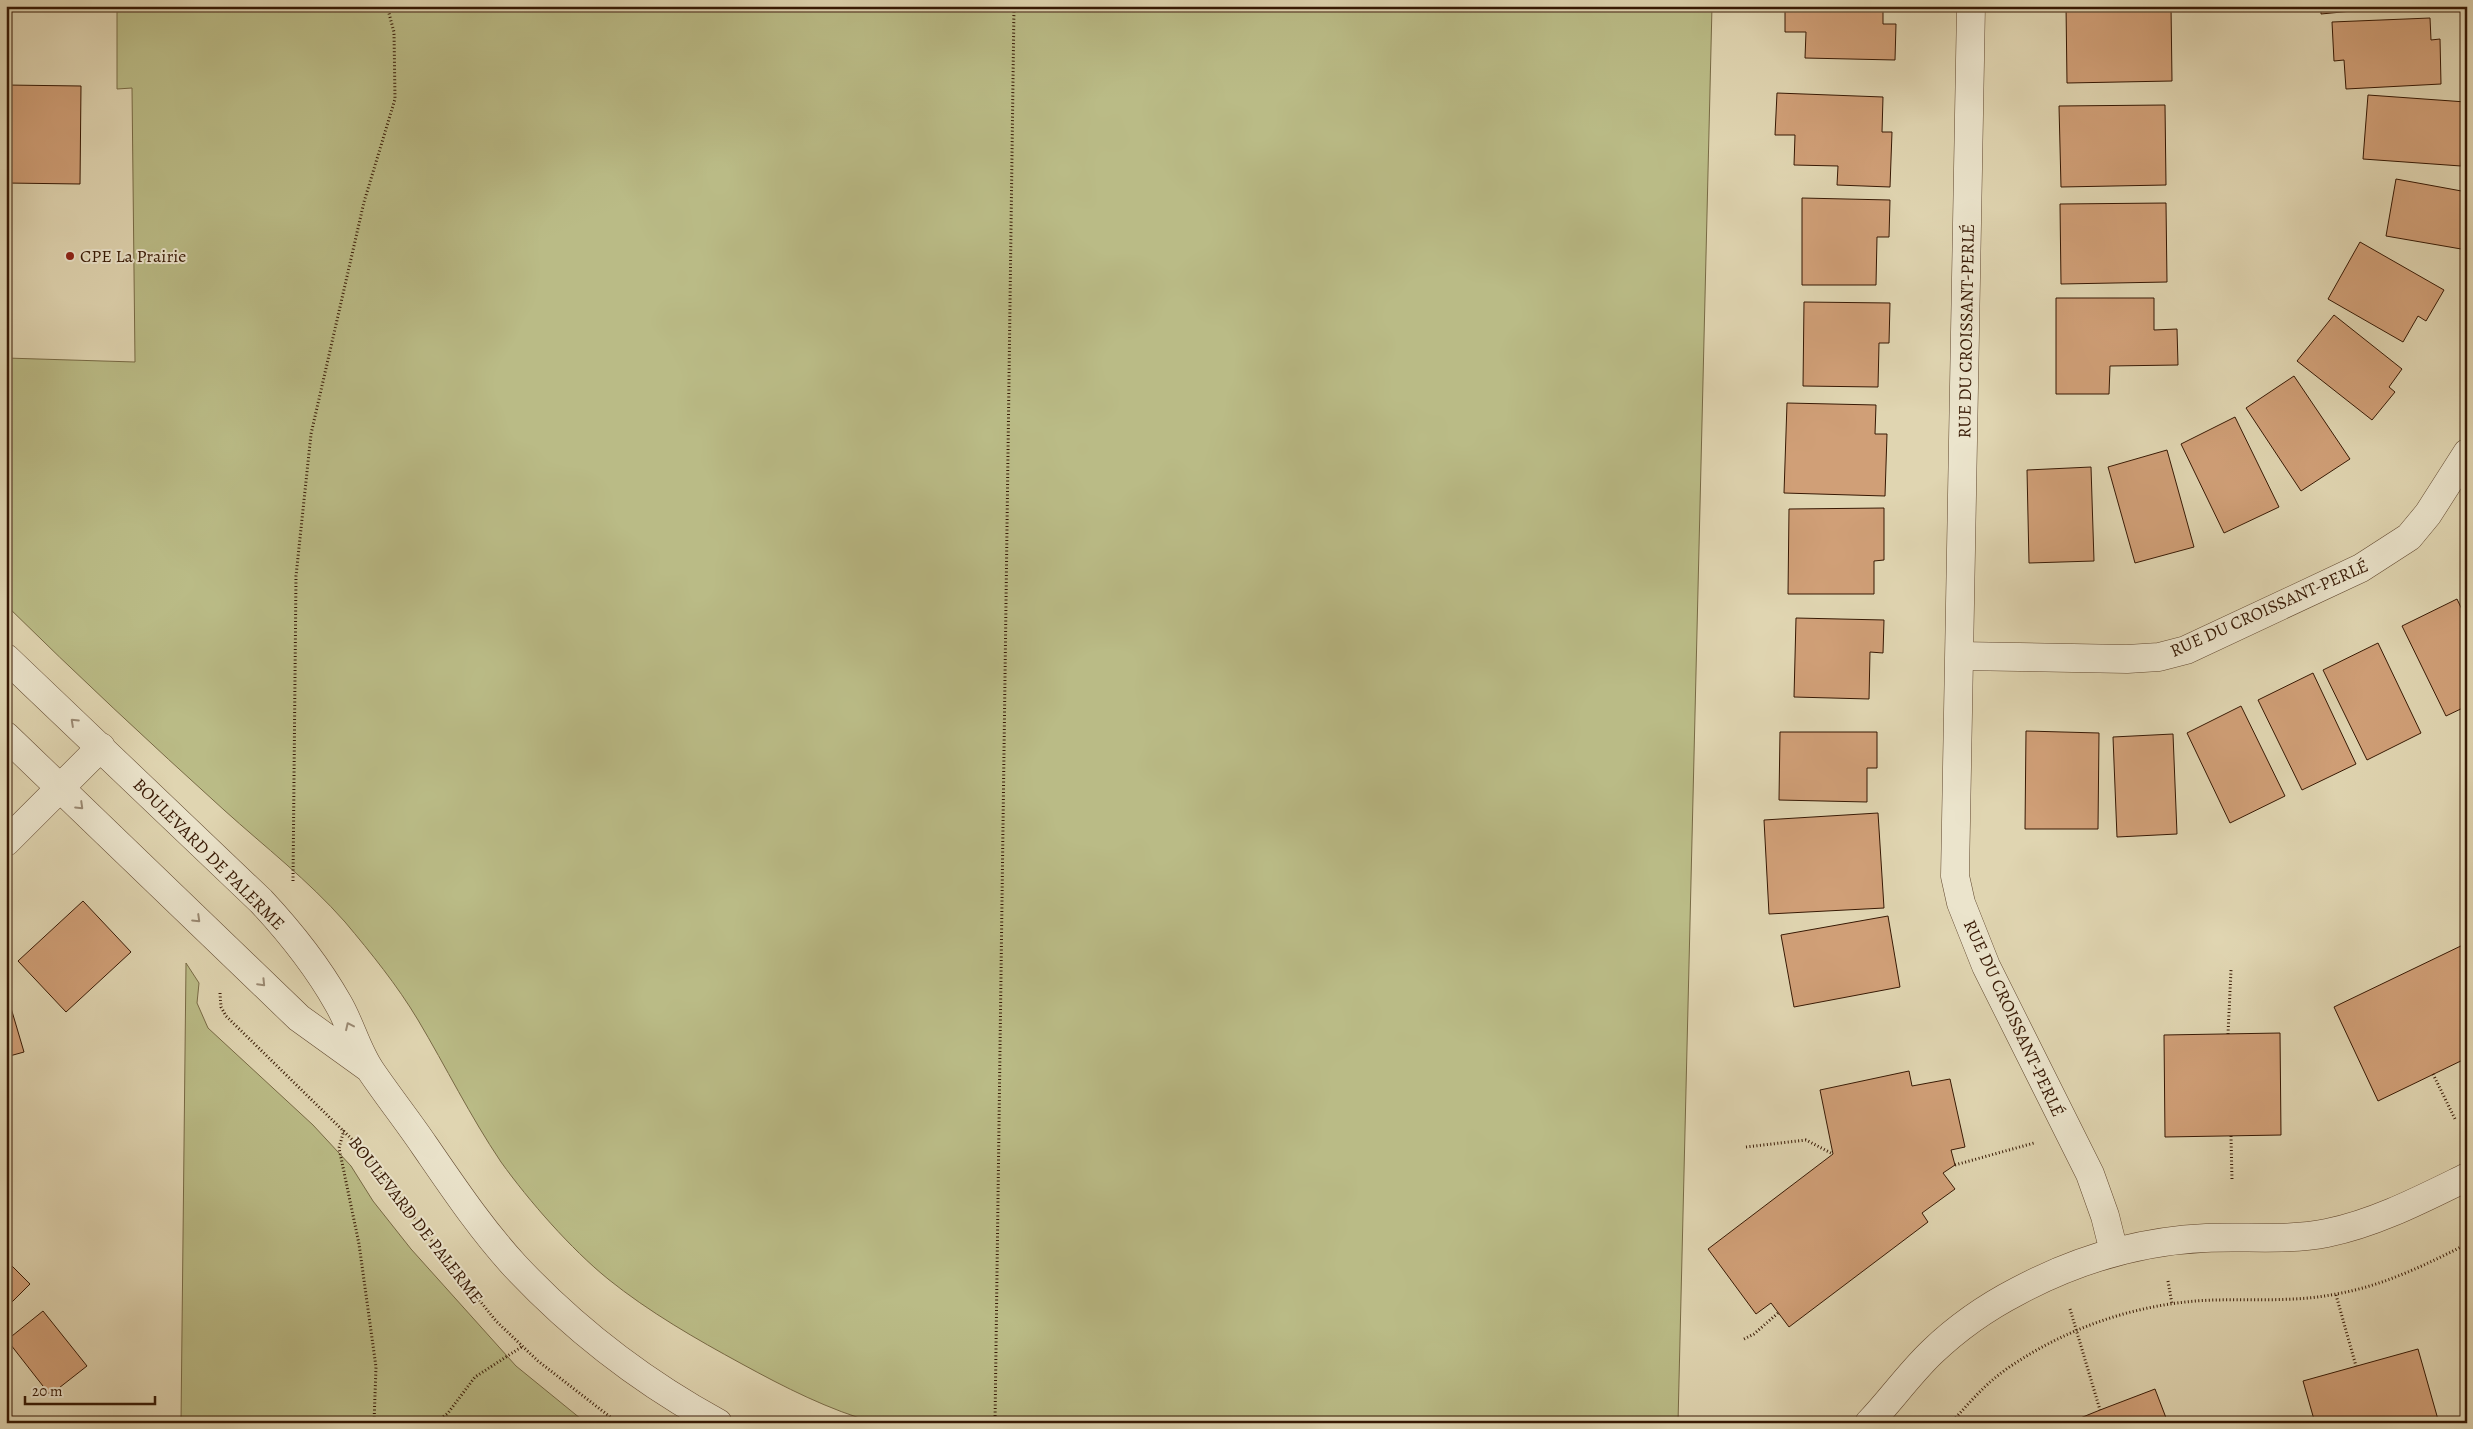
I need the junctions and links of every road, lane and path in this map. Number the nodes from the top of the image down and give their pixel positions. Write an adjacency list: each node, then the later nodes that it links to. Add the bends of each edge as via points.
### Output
1 (387, 6): 11 (path, via 394,32 395,99 364,202 311,434 297,566)
2 (1014, 6): 42 (path)
3 (1971, 6): 5 (street, RUE DU CROISSANT-PERLÉ)
4 (2467, 453): 5 (street, RUE DU CROISSANT-PERLÉ, via 2428,514 2397,546 2360,568 2186,650 2159,657 2127,659)
5 (1960, 656): 19 (street, RUE DU CROISSANT-PERLÉ, via 1955,848 1961,903 1986,966)
6 (6, 658): 8 (street, BOULEVARD DE PALERME, one-way to 6)
7 (6, 736): 9 (street, BOULEVARD DE PALERME)
8 (101, 747): 9 (street); 15 (street, BOULEVARD DE PALERME, one-way to 8, via 339,1004 281,923)
9 (61, 788): 10 (street); 12 (street, BOULEVARD DE PALERME, one-way to 12)
10 (6, 842)
11 (293, 887)
12 (228, 948): 15 (street, BOULEVARD DE PALERME, one-way to 15, via 299,1018); 18 (path, BOULEVARD DE PALERME, via 220,998 226,1016)
13 (2231, 970): 14 (path)
14 (2228, 1034)
15 (370, 1070): 41 (street, BOULEVARD DE PALERME, via 456,1194 515,1267 574,1324 612,1355 680,1402)
16 (2433, 1074): 17 (path)
17 (2455, 1119)
18 (344, 1129): 35 (path, BOULEVARD DE PALERME, via 368,1155 466,1285 496,1321); 38 (path, via 339,1148 360,1244 376,1367)
19 (2066, 1129): 23 (path, via 2034,1143); 27 (street, RUE DU CROISSANT-PERLÉ, via 2099,1197)
20 (2231, 1136): 25 (path)
21 (1746, 1147): 22 (path, via 1806,1140)
22 (1833, 1154)
23 (1955, 1165)
24 (2467, 1177): 27 (street, via 2377,1219 2325,1234 2268,1239 2206,1238)
25 (2232, 1180)
26 (2467, 1244): 29 (path, via 2394,1278)
27 (2114, 1252): 43 (street, via 2018,1290 1975,1317 1932,1353)
28 (2168, 1281): 30 (path)
29 (2336, 1294): 30 (path); 36 (path)
30 (2172, 1304): 33 (path, via 2121,1314)
31 (2070, 1309): 33 (path)
32 (1778, 1314): 34 (path)
33 (2078, 1330): 37 (path); 44 (path, via 2008,1368 1980,1391)
34 (1744, 1339)
35 (523, 1346): 39 (path, via 475,1378); 40 (path, BOULEVARD DE PALERME)
36 (2356, 1366)
37 (2100, 1410)
38 (374, 1423)
39 (435, 1423)
40 (618, 1423)
41 (718, 1423)
42 (995, 1423)
43 (1869, 1423)
44 (1951, 1423)

